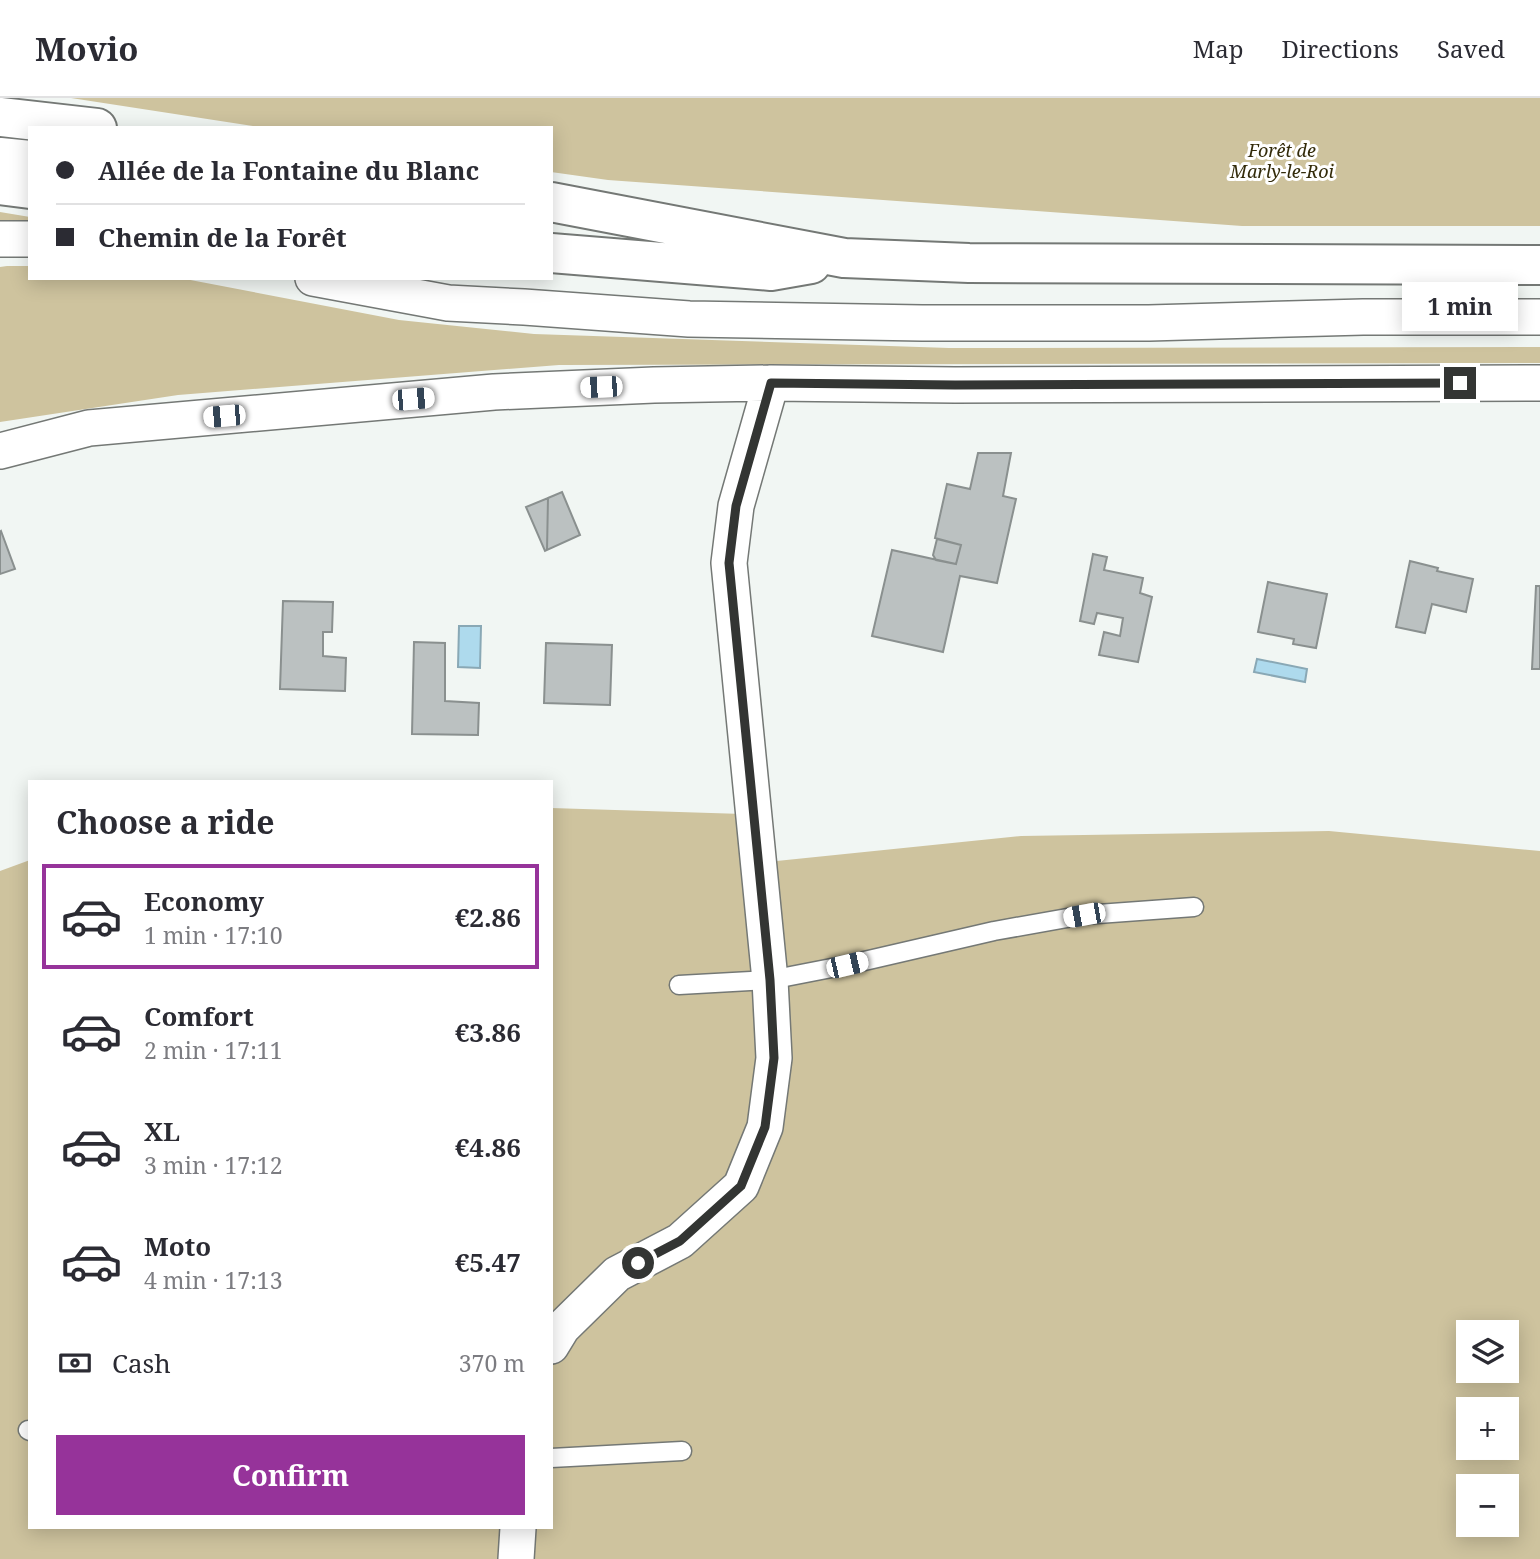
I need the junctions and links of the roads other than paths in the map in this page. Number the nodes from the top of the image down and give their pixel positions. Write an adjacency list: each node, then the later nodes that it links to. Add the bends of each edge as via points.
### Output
1 (0, 117): 2 (main road)
2 (79, 126)
3 (0, 144): 4 (main road)
4 (28, 147)
5 (0, 157): 6 (main road)
6 (28, 160)
7 (0, 185): 8 (main road)
8 (28, 189)
9 (553, 202): 10 (main road)
10 (698, 231): 13 (main road, via 610,230); 14 (main road)
11 (0, 239): 12 (street)
12 (28, 239)
13 (553, 245): 14 (main road, via 771,271)
14 (844, 258): 15 (main road, via 969,263)
15 (1540, 265)
16 (324, 280): 17 (street, via 449,303 689,319 1149,323)
17 (1540, 317)
18 (771, 383): 19 (street); 20 (street, via 494,392 89,428); 22 (street, via 736,506 729,563)
19 (1540, 383)
20 (0, 451)
21 (1194, 906): 22 (lane, via 1084,915)
22 (770, 980): 23 (lane); 24 (street, via 774,1058 765,1127 741,1186 680,1241 617,1274)
23 (679, 985)
24 (553, 1343)
25 (682, 1451): 26 (lane)
26 (553, 1458)
27 (518, 1529): 28 (street)
28 (516, 1559)

